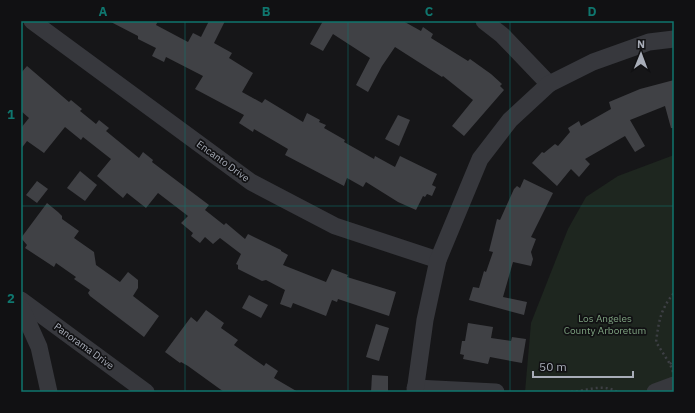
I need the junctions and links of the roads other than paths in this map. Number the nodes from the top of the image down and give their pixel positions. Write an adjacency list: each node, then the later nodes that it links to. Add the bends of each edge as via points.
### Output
1 (32, 21): 5 (street, Encanto Drive, via 251,182 335,226)
2 (484, 21): 4 (street, via 502,34)
3 (674, 39): 4 (street, via 648,42 593,62)
4 (549, 84): 5 (street, via 510,120 480,159)
5 (438, 260): 9 (street, via 425,320)
6 (21, 300): 11 (street, Panorama Drive)
7 (21, 307): 10 (street, via 39,347)
8 (674, 385): 13 (street)
9 (415, 390): 12 (street)
10 (49, 392)
11 (146, 392)
12 (496, 392)
13 (655, 392)

